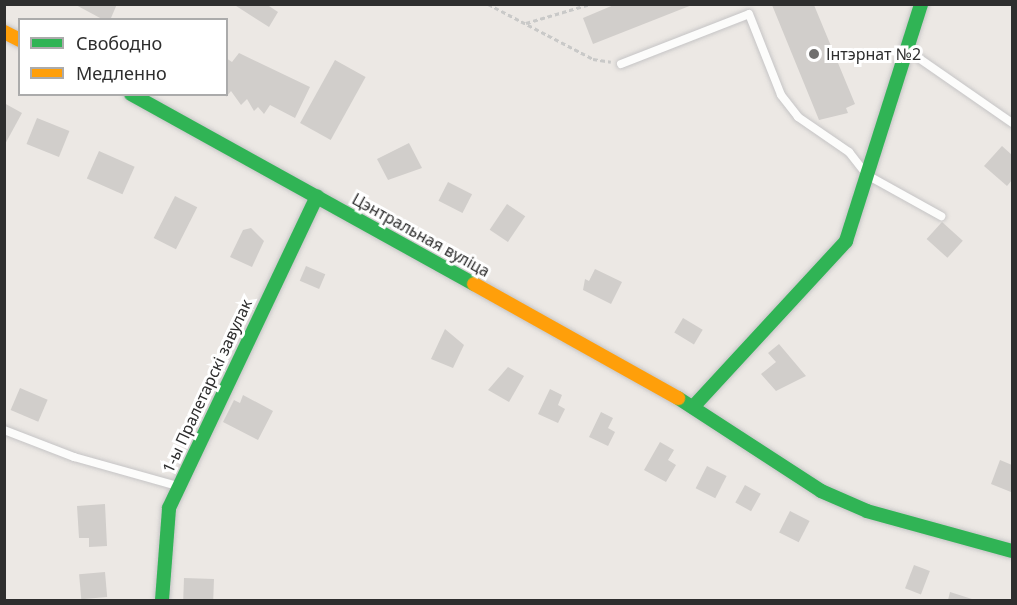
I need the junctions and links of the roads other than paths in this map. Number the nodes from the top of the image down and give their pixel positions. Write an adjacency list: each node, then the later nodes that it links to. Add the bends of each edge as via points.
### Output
1 (921, 4): 4 (street)
2 (4, 32): 3 (street)
3 (18, 39)
4 (907, 50): 7 (lane); 8 (street)
5 (621, 64): 8 (lane, via 749,14 790,107 849,152)
6 (134, 96): 9 (street, Цэнтральная вуліца)
7 (1012, 123)
8 (867, 176): 10 (lane); 11 (street, via 846,242)
9 (317, 196): 11 (street, Цэнтральная вуліца); 13 (street, 1-ы Пралетарскі завулак)
10 (941, 216)
11 (693, 407): 14 (street, Цэнтральная вуліца, via 821,491 867,511)
12 (4, 430): 13 (lane, via 74,457)
13 (178, 486): 15 (street, 1-ы Пралетарскі завулак, via 168,519)
14 (1012, 551)
15 (162, 600)

